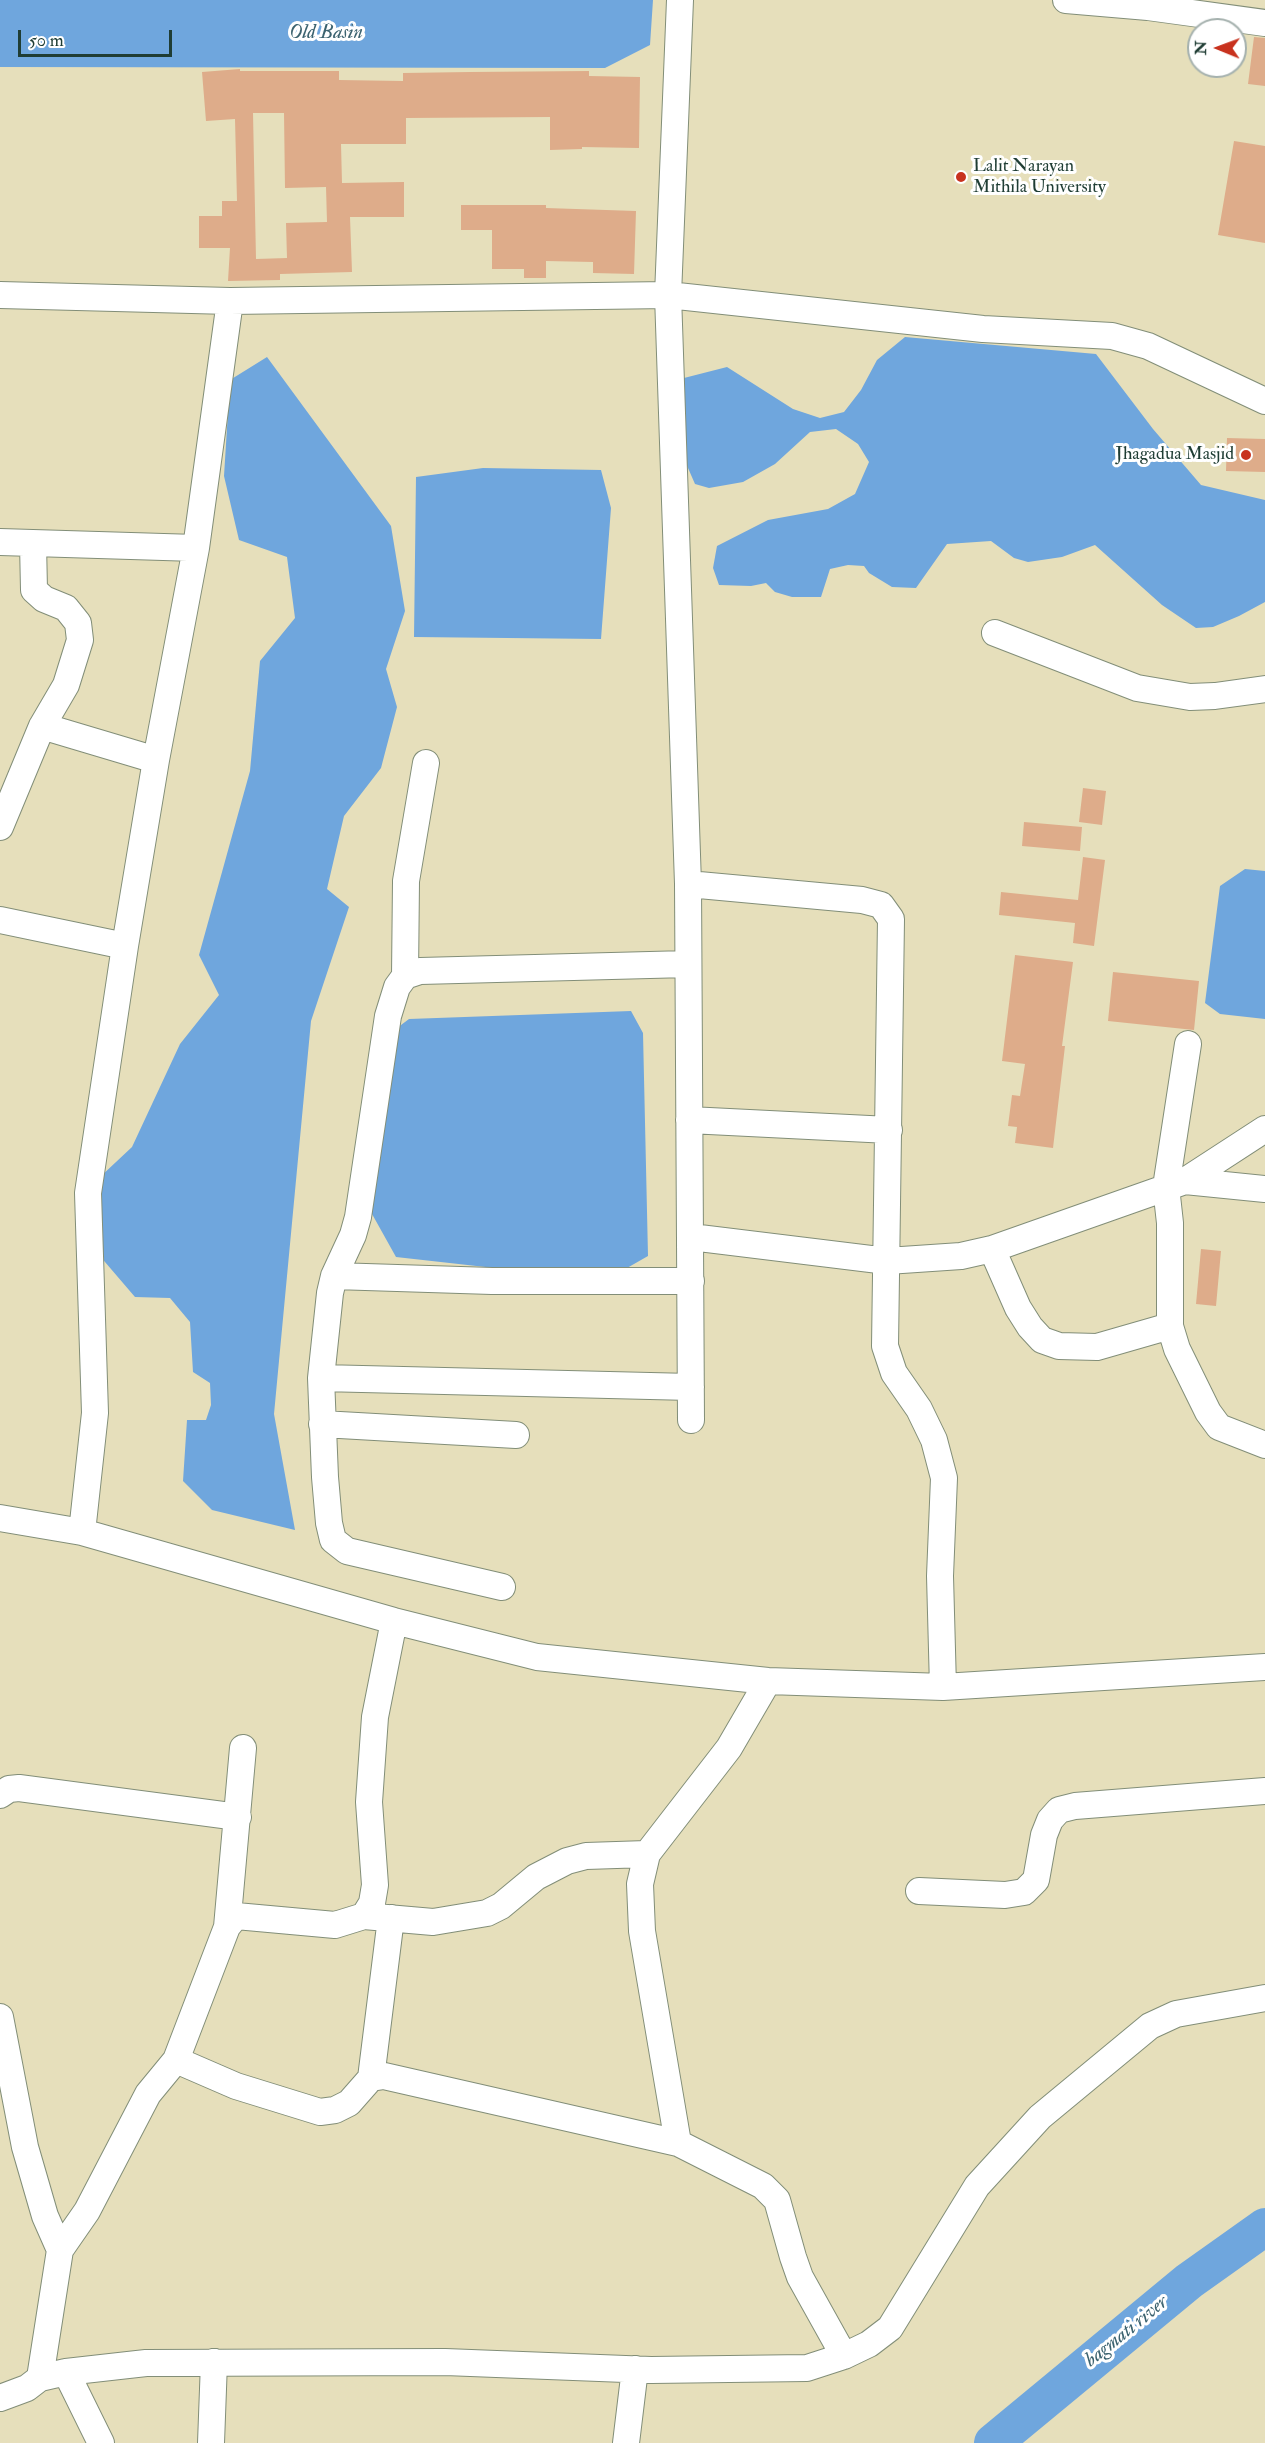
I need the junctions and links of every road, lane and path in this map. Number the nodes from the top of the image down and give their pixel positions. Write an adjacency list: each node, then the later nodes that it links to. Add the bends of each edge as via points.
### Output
1 (680, 0): 4 (street)
2 (1066, 0): 3 (street)
3 (1265, 23)
4 (668, 295): 6 (street); 7 (street, via 982,329 1112,336 1148,346); 17 (street)
5 (0, 296): 6 (street)
6 (230, 301): 10 (street)
7 (1265, 401)
8 (0, 542): 9 (street)
9 (33, 543): 10 (street); 13 (street, via 34,590 66,608 78,622 80,640 66,685)
10 (196, 548): 14 (street)
11 (995, 633): 12 (street, via 1137,688 1190,697)
12 (1265, 689)
13 (42, 726): 14 (street); 16 (street)
14 (156, 760): 19 (street)
15 (426, 763): 21 (street, via 406,881)
16 (0, 827)
17 (688, 884): 20 (street); 25 (street, via 881,905 891,919)
18 (0, 920): 19 (street)
19 (125, 946): 41 (street, via 88,1193 95,1413)
20 (688, 964): 21 (street, via 420,971); 23 (street)
21 (405, 976): 31 (street, via 397,987 388,1016 358,1217)
22 (1188, 1044): 26 (street)
23 (689, 1120): 25 (street); 28 (street)
24 (1265, 1129): 26 (street)
25 (889, 1130): 30 (street)
26 (1175, 1184): 27 (street); 29 (street); 33 (street)
27 (1265, 1189)
28 (691, 1237): 30 (street); 32 (street)
29 (992, 1249): 30 (street, via 961,1256); 33 (street, via 1018,1308 1042,1340 1059,1346 1097,1347)
30 (887, 1261): 46 (street, via 885,1346 894,1374 919,1409 934,1440 944,1478 940,1576)
31 (334, 1276): 32 (street); 34 (street)
32 (691, 1281): 35 (street)
33 (1170, 1326): 39 (street, via 1208,1412 1219,1427)
34 (321, 1378): 35 (street); 37 (street)
35 (691, 1387): 36 (street)
36 (691, 1420)
37 (322, 1424): 38 (street); 42 (street, via 333,1540 347,1551)
38 (516, 1435)
39 (1265, 1445)
40 (0, 1518): 41 (street)
41 (82, 1532): 43 (street)
42 (502, 1587)
43 (394, 1621): 45 (street, via 537,1657); 53 (street, via 375,1717 369,1802 375,1886 372,1903)
44 (1265, 1667): 46 (street)
45 (768, 1681): 46 (street); 51 (street, via 729,1748)
46 (944, 1687)
47 (243, 1748): 50 (street)
48 (1265, 1791): 52 (street, via 1059,1810 1044,1835 1036,1880 1024,1892 1005,1895)
49 (0, 1795): 50 (street, via 19,1788)
50 (238, 1816): 55 (street)
51 (647, 1854): 54 (street, via 586,1856 567,1861 536,1876 487,1913 433,1922); 60 (street, via 640,1884 642,1931)
52 (920, 1891)
53 (364, 1916): 54 (street); 55 (street, via 335,1925 236,1916)
54 (391, 1918): 59 (street)
55 (227, 1927): 58 (street)
56 (1265, 1998): 62 (street, via 1176,2014 1150,2026 1040,2117 977,2186 890,2328)
57 (0, 2017): 61 (street, via 25,2147 45,2216)
58 (176, 2060): 59 (street, via 236,2086 320,2112 349,2103); 61 (street, via 148,2094 87,2211)
59 (370, 2078): 60 (street, via 384,2076)
60 (678, 2143): 62 (street, via 763,2186 777,2200 800,2277)
61 (60, 2250): 66 (street)
62 (844, 2356): 64 (street, via 807,2368)
63 (214, 2362): 64 (street, via 446,2362); 65 (street, via 146,2363); 69 (street)
64 (635, 2368): 70 (street)
65 (66, 2372): 66 (street); 68 (street)
66 (40, 2378): 67 (street, via 27,2388)
67 (0, 2398)
68 (101, 2443)
69 (211, 2443)
70 (626, 2443)

